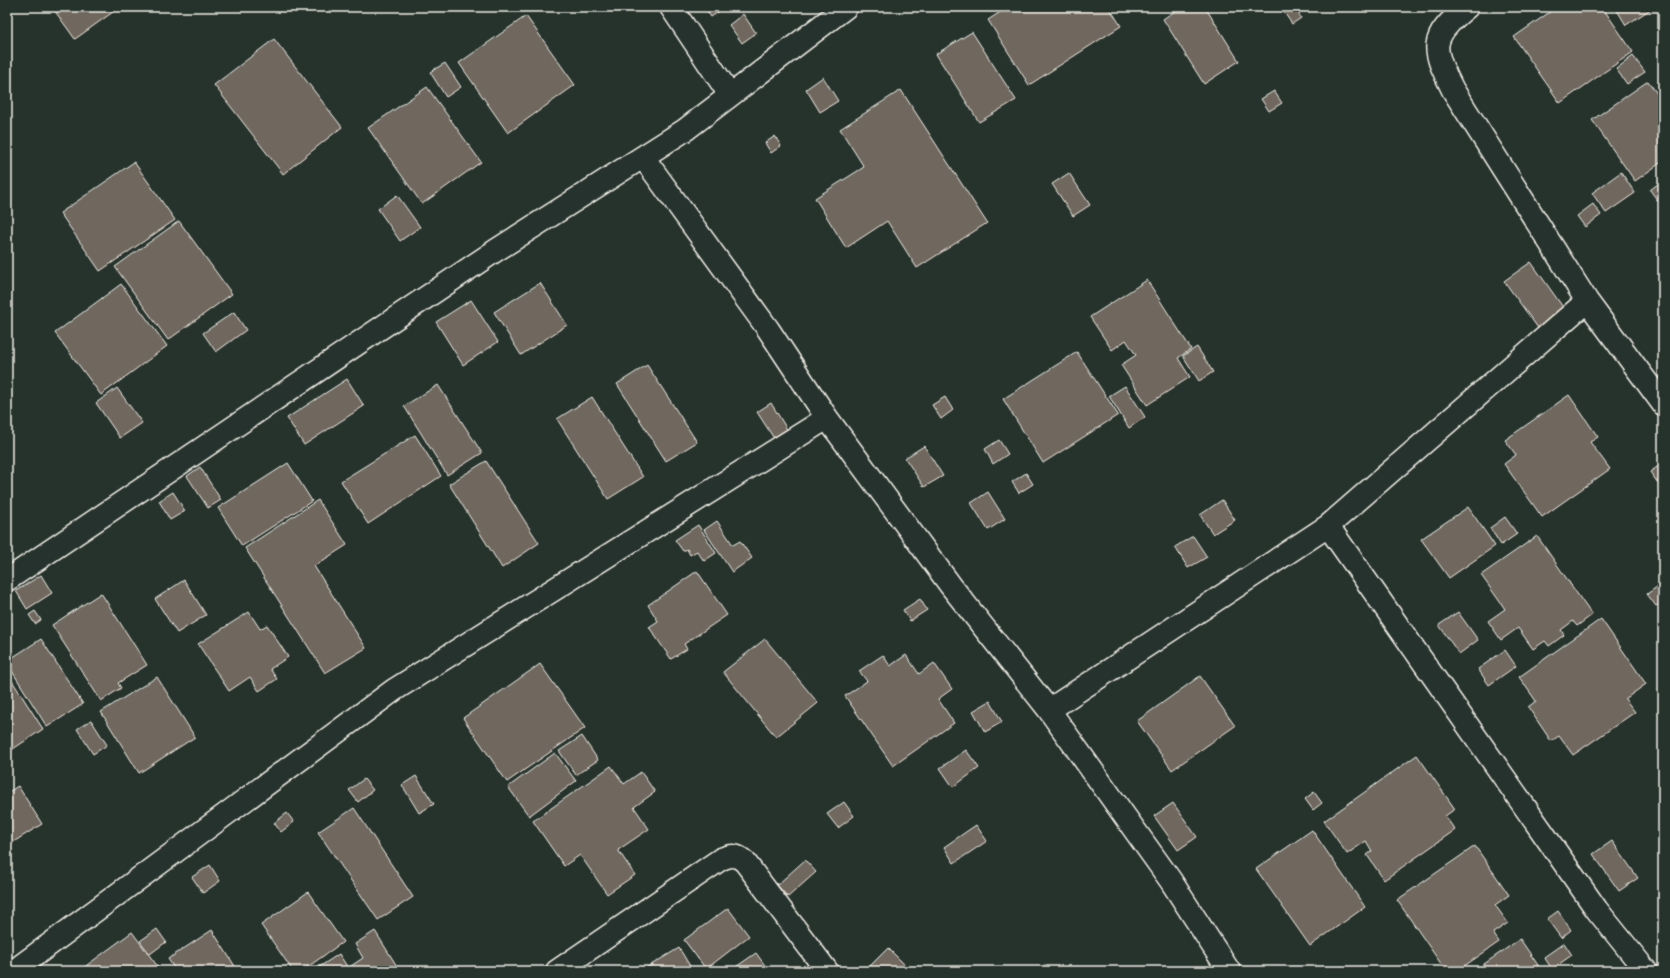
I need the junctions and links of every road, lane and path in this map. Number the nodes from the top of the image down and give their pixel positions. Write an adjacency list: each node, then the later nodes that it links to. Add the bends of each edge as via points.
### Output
1 (671, 7): 4 (street)
2 (846, 7): 4 (street)
3 (1467, 7): 6 (street, via 1442,30 1437,45 1437,56 1441,66 1453,90)
4 (730, 95): 5 (street, via 685,130)
5 (643, 156): 8 (street, via 768,329); 10 (street, via 494,251)
6 (1587, 301): 7 (street); 9 (street)
7 (1663, 404)
8 (827, 418): 11 (street, via 951,586); 12 (street, via 394,690)
9 (1328, 526): 11 (street); 16 (street, via 1597,910)
10 (7, 580)
11 (1049, 710): 15 (street, via 1170,881)
12 (13, 967)
13 (557, 971): 14 (street, via 730,855 738,856 745,862)
14 (827, 971)
15 (1229, 971)
16 (1646, 971)

